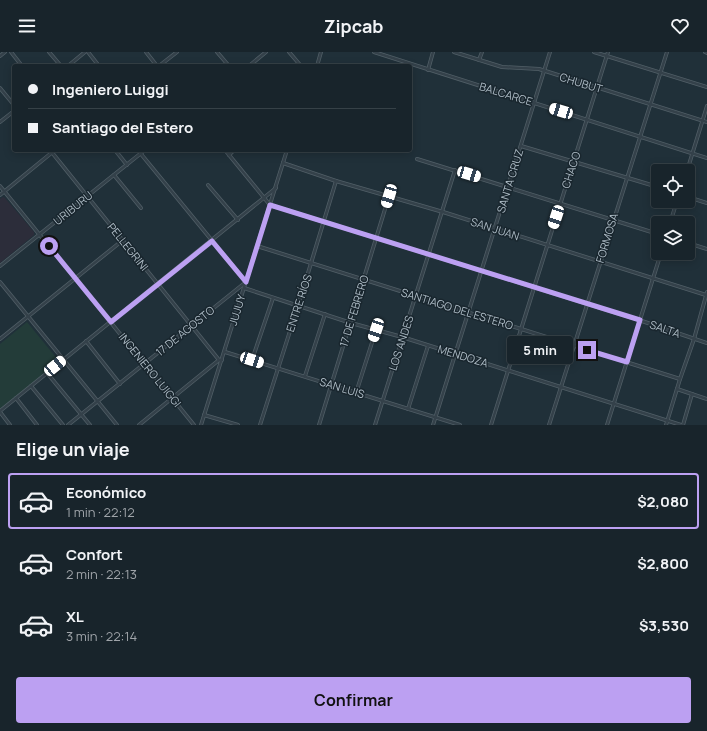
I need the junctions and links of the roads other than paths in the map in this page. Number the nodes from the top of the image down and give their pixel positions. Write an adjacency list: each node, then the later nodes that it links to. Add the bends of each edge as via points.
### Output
1 (5, 52): 19 (street)
2 (11, 52): 22 (street)
3 (49, 52): 23 (street)
4 (86, 52): 24 (street); 25 (street)
5 (146, 52): 26 (street)
6 (177, 52): 27 (street)
7 (217, 52): 28 (street)
8 (266, 52): 29 (street)
9 (289, 52): 30 (street)
10 (321, 52): 31 (street)
11 (374, 52): 32 (street, BALCARCE)
12 (433, 52): 34 (street)
13 (454, 52): 21 (street, CHUBUT)
14 (482, 52): 21 (street)
15 (550, 52): 35 (street, SANTA CRUZ)
16 (594, 52): 20 (street)
17 (608, 52): 20 (street, CHACO)
18 (667, 52): 36 (street, FORMOSA)
19 (0, 56)
20 (607, 56): 36 (street); 39 (street, CHACO)
21 (478, 60): 35 (street, CHUBUT)
22 (20, 64)
23 (59, 64)
24 (71, 64)
25 (97, 64)
26 (156, 64)
27 (161, 64)
28 (227, 64)
29 (251, 64)
30 (299, 64)
31 (318, 64)
32 (410, 64)
33 (412, 65): 34 (street, BALCARCE)
34 (428, 70): 41 (street, BALCARCE)
35 (544, 72): 39 (street, CHUBUT); 41 (street, SANTA CRUZ)
36 (661, 73): 37 (street); 42 (street, FORMOSA)
37 (707, 87)
38 (0, 88): 40 (street)
39 (597, 88): 42 (street, CHUBUT); 45 (street, CHACO)
40 (12, 103)
41 (534, 103): 45 (street, BALCARCE); 50 (street, SANTA CRUZ)
42 (650, 104): 46 (street, CHUBUT); 49 (street, FORMOSA)
43 (707, 106): 46 (street)
44 (12, 113): 47 (street)
45 (588, 119): 49 (street, BALCARCE); 62 (street, CHACO)
46 (702, 121): 48 (street, CHUBUT); 59 (street)
47 (0, 122)
48 (707, 122)
49 (641, 137): 59 (street, BALCARCE); 68 (street, FORMOSA)
50 (521, 146): 62 (street); 72 (street, SANTA CRUZ)
51 (50, 152): 75 (street)
52 (52, 152): 77 (street, PELLEGRINI)
53 (117, 152): 65 (street)
54 (142, 152): 57 (street, URIBURU)
55 (232, 152): 58 (street)
56 (286, 152): 63 (street, JUJUY)
57 (140, 154): 65 (street, URIBURU); 94 (street)
58 (229, 154): 79 (street)
59 (693, 154): 60 (street, BALCARCE); 64 (street)
60 (707, 158)
61 (417, 159): 66 (street)
62 (574, 162): 68 (street); 81 (street, CHACO)
63 (283, 164): 69 (street, SAN JUAN); 74 (street, JUJUY)
64 (689, 164)
65 (127, 165): 67 (street, URIBURU)
66 (456, 170): 72 (street); 85 (street, LOS ANDES)
67 (114, 175): 77 (street, URIBURU); 84 (street)
68 (627, 178): 73 (street); 87 (street, FORMOSA)
69 (336, 180): 78 (street, SAN JUAN); 88 (street, ENTRE RÍOS)
70 (208, 185): 86 (street)
71 (0, 186): 75 (street, INGENIERO LUIGGI)
72 (508, 186): 81 (street); 89 (street, SANTA CRUZ)
73 (651, 186)
74 (276, 188): 79 (street); 83 (street, JUJUY)
75 (4, 191): 76 (street); 91 (street, INGENIERO LUIGGI)
76 (0, 195)
77 (88, 196): 91 (street, URIBURU); 93 (street, PELLEGRINI)
78 (389, 196): 85 (street, SAN JUAN); 92 (street, 17 DE FEBRERO)
79 (264, 198): 83 (street); 86 (street)
80 (695, 199): 82 (street)
81 (561, 203): 87 (street); 97 (street, CHACO)
82 (707, 203)
83 (270, 205): 88 (street, SALTA); 96 (street, JUJUY)
84 (141, 208)
85 (443, 212): 89 (street, SAN JUAN); 99 (street, LOS ANDES)
86 (238, 220): 94 (street)
87 (613, 220): 90 (street); 101 (street, FORMOSA)
88 (324, 222): 92 (street, SALTA); 102 (street, ENTRE RÍOS)
89 (495, 229): 97 (street, SAN JUAN); 104 (street, SANTA CRUZ)
90 (651, 232)
91 (40, 235): 103 (street, URIBURU); 105 (street, INGENIERO LUIGGI)
92 (376, 238): 99 (street, SALTA); 107 (street, 17 DE FEBRERO)
93 (123, 240): 105 (street); 110 (street, PELLEGRINI)
94 (212, 241): 109 (street); 110 (street)
95 (695, 245): 98 (street)
96 (257, 246): 102 (street, SANTIAGO DEL ESTERO); 109 (street, JUJUY)
97 (548, 246): 101 (street, SAN JUAN); 111 (street, CHACO)
98 (707, 249)
99 (429, 254): 104 (street, SALTA); 115 (street, LOS ANDES)
100 (659, 260): 106 (street)
101 (600, 262): 106 (street, SAN JUAN); 117 (street, FORMOSA)
102 (311, 263): 107 (street, SANTIAGO DEL ESTERO); 118 (street, ENTRE RÍOS)
103 (0, 266)
104 (482, 271): 111 (street, SALTA); 119 (street, SANTA CRUZ)
105 (75, 279): 121 (street); 123 (street, INGENIERO LUIGGI)
106 (654, 279): 114 (street, SAN JUAN); 122 (street)
107 (364, 281): 115 (street, SANTIAGO DEL ESTERO); 124 (street, 17 DE FEBRERO)
108 (0, 282): 121 (street)
109 (246, 282): 112 (street, JUJUY); 125 (street, 17 DE AGOSTO)
110 (159, 284): 123 (street); 125 (street, PELLEGRINI)
111 (534, 287): 117 (street, SALTA); 126 (street, CHACO)
112 (244, 288): 116 (street, MENDOZA); 135 (street, JUJUY)
113 (707, 292): 114 (street)
114 (706, 295): 130 (street)
115 (416, 296): 119 (street, SANTIAGO DEL ESTERO); 128 (street, LOS ANDES)
116 (273, 298): 118 (street, MENDOZA); 139 (street)
117 (587, 304): 122 (street, SALTA); 134 (street, FORMOSA)
118 (298, 306): 120 (street, MENDOZA); 142 (street, ENTRE RÍOS)
119 (469, 312): 126 (street, SANTIAGO DEL ESTERO); 136 (street, SANTA CRUZ)
120 (325, 314): 124 (street, MENDOZA); 145 (street)
121 (28, 316): 129 (street); 137 (street)
122 (640, 320): 130 (street, SALTA); 140 (street)
123 (111, 322): 131 (street); 141 (street, INGENIERO LUIGGI)
124 (351, 323): 127 (street, MENDOZA); 148 (street, 17 DE FEBRERO)
125 (192, 326): 138 (street, PELLEGRINI); 141 (street, 17 DE AGOSTO)
126 (521, 329): 134 (street, SANTIAGO DEL ESTERO); 143 (street, CHACO)
127 (376, 330): 128 (street, MENDOZA); 152 (street)
128 (402, 337): 133 (street, MENDOZA); 158 (street, LOS ANDES)
129 (0, 339)
130 (694, 339): 132 (street, SALTA); 146 (street)
131 (86, 342): 137 (street); 147 (street)
132 (707, 343)
133 (428, 346): 136 (street, MENDOZA); 160 (street)
134 (574, 346): 140 (street, SANTIAGO DEL ESTERO); 150 (street, FORMOSA)
135 (225, 352): 138 (street, JUJUY); 139 (street, SAN LUIS)
136 (455, 354): 143 (street, MENDOZA); 164 (street, SANTA CRUZ)
137 (64, 360): 144 (street); 157 (street)
138 (221, 360): 155 (street); 163 (street, JUJUY)
139 (252, 360): 142 (street, SAN LUIS)
140 (627, 362): 146 (street, SANTIAGO DEL ESTERO); 159 (street)
141 (145, 364): 147 (street, 17 DE AGOSTO); 155 (street, INGENIERO LUIGGI)
142 (277, 368): 145 (street, SAN LUIS); 176 (street, ENTRE RÍOS)
143 (508, 371): 150 (street, MENDOZA); 181 (street, CHACO)
144 (47, 373): 149 (street); 162 (street)
145 (305, 376): 148 (street, SAN LUIS)
146 (680, 379): 151 (street)
147 (120, 384): 157 (street, 17 DE AGOSTO)
148 (330, 385): 152 (street, SAN LUIS); 177 (street, 17 DE FEBRERO)
149 (32, 386): 154 (street); 168 (street)
150 (561, 387): 159 (street, MENDOZA); 182 (street, FORMOSA)
151 (677, 389): 153 (street); 165 (street)
152 (356, 393): 158 (street, SAN LUIS)
153 (692, 394): 156 (street); 185 (street)
154 (16, 398): 161 (street); 167 (street)
155 (172, 398): 172 (street); 173 (street, INGENIERO LUIGGI)
156 (707, 399)
157 (97, 401): 162 (street, 17 DE AGOSTO); 171 (street)
158 (383, 401): 160 (street, SAN LUIS); 178 (street, LOS ANDES)
159 (614, 403): 165 (street, MENDOZA); 183 (street)
160 (408, 409): 164 (street, SAN LUIS)
161 (0, 412): 166 (street)
162 (81, 414): 169 (street, 17 DE AGOSTO); 170 (street)
163 (204, 415): 174 (street, JUJUY); 175 (street)
164 (436, 417): 179 (street, SANTA CRUZ); 180 (street, SAN LUIS)
165 (668, 421): 184 (street); 185 (street, MENDOZA)
166 (10, 425)
167 (37, 425)
168 (63, 425)
169 (68, 425)
170 (90, 425)
171 (116, 425)
172 (139, 425)
173 (194, 425)
174 (201, 425)
175 (238, 425)
176 (260, 425)
177 (319, 425)
178 (375, 425)
179 (433, 425)
180 (460, 425)
181 (491, 425)
182 (549, 425)
183 (607, 425)
184 (666, 425)
185 (682, 425)

